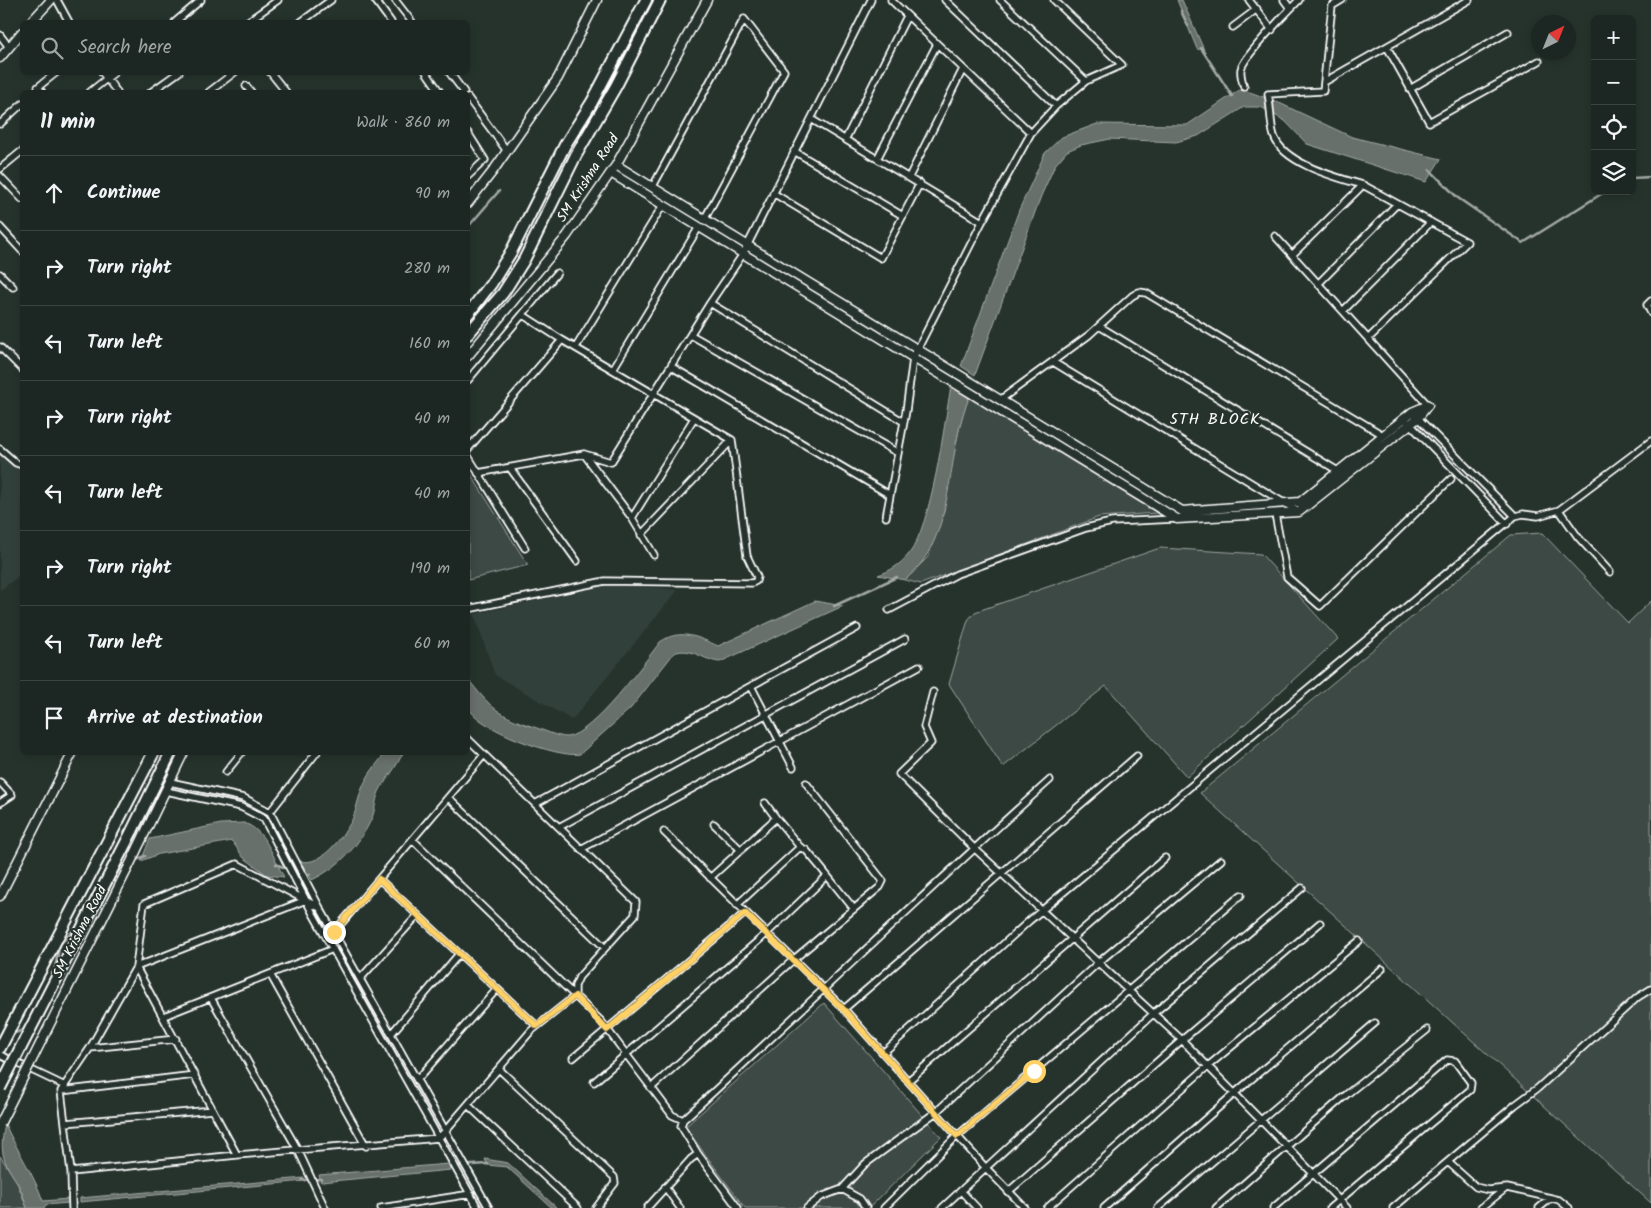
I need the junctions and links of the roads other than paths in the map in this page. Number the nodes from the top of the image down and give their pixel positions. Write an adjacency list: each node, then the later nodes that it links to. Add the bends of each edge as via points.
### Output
1 (57, 0): 26 (street)
2 (202, 0): 27 (street)
3 (278, 0): 28 (street)
4 (332, 0): 29 (street)
5 (375, 0): 30 (street)
6 (395, 0): 31 (street)
7 (597, 0): 74 (street, via 558,78)
8 (646, 0): 109 (highway, via 565,145 512,252)
9 (660, 0): 114 (highway, SM Krishna Road, via 576,155 524,260 503,293)
10 (707, 0): 78 (street, SM Krishna Road)
11 (871, 0): 69 (street)
12 (891, 0): 24 (street)
13 (945, 0): 68 (street)
14 (1000, 0): 52 (street)
15 (1054, 0): 52 (street, via 1122,65)
16 (1250, 0): 23 (street)
17 (1284, 0): 22 (street)
18 (1299, 0): 22 (street)
19 (1342, 0): 53 (street, via 1332,6)
20 (1470, 0): 39 (street)
21 (46, 2): 25 (street)
22 (1290, 8): 33 (street)
23 (1256, 9): 32 (street); 33 (street)
24 (908, 16): 37 (street); 73 (street)
25 (32, 20)
26 (69, 20)
27 (177, 20)
28 (250, 20)
29 (304, 20)
30 (390, 20)
31 (410, 20)
32 (1233, 27)
33 (1272, 30): 55 (street, via 1241,68)
34 (1508, 32): 56 (street)
35 (20, 34): 38 (street)
36 (0, 35): 38 (street)
37 (937, 44): 42 (street); 77 (street)
38 (9, 47): 40 (street)
39 (1387, 47): 53 (street); 56 (street)
40 (0, 58)
41 (1539, 60): 56 (street, via 1429,122)
42 (964, 69): 71 (street); 83 (street)
43 (52, 75): 57 (street, via 38,87)
44 (104, 75): 51 (street)
45 (112, 75): 51 (street)
46 (175, 75): 60 (street)
47 (231, 75): 61 (street)
48 (272, 75): 63 (street)
49 (428, 75): 64 (street)
50 (451, 75): 65 (street)
51 (107, 79): 58 (street); 59 (street)
52 (1086, 80): 68 (street)
53 (1324, 82): 85 (street, via 1323,91 1268,94 1274,137 1283,148 1313,170)
54 (246, 86): 62 (street)
55 (1244, 87)
56 (1410, 89)
57 (40, 90)
58 (93, 90)
59 (115, 90)
60 (154, 90)
61 (212, 90)
62 (249, 90)
63 (284, 90)
64 (439, 90)
65 (462, 90)
66 (470, 101): 74 (street)
67 (20, 106): 70 (street)
68 (1056, 106): 71 (street)
69 (811, 119): 73 (street); 75 (street)
70 (0, 124)
71 (1031, 133): 94 (street)
72 (470, 136): 81 (street, via 485,160)
73 (846, 138): 77 (street)
74 (507, 151): 89 (street)
75 (794, 151): 87 (street); 92 (street)
76 (20, 153): 79 (street)
77 (878, 157): 83 (street)
78 (616, 165): 80 (street, SM Krishna Road); 86 (street)
79 (0, 170)
80 (611, 173): 91 (street); 121 (street, SM Krishna Road, via 567,236)
81 (470, 174)
82 (0, 176): 88 (street)
83 (909, 176): 84 (street)
84 (920, 183): 92 (street); 94 (street)
85 (1363, 185): 90 (street); 102 (street)
86 (652, 188): 93 (street); 93 (street, via 744,20 784,71)
87 (773, 194): 92 (street, via 881,258); 99 (street)
88 (20, 197)
89 (470, 200)
90 (1397, 204): 95 (street); 105 (street)
91 (663, 205): 97 (street); 119 (street)
92 (903, 216)
93 (704, 220): 99 (street)
94 (982, 222): 120 (street)
95 (1431, 222): 110 (street); 116 (street, via 1467,242)
96 (0, 227): 100 (street)
97 (699, 227): 101 (street); 126 (street)
98 (1275, 236): 102 (street)
99 (748, 246): 101 (street); 120 (street)
100 (20, 249)
101 (744, 254): 108 (street); 122 (street)
102 (1292, 255): 105 (street)
103 (557, 273): 112 (street)
104 (0, 274): 106 (street)
105 (1318, 284): 110 (street)
106 (13, 287)
107 (1651, 301): 111 (street, via 1647,305)
108 (710, 303): 115 (street); 134 (street)
109 (470, 311)
110 (1343, 311): 116 (street)
111 (1651, 313)
112 (523, 315): 117 (street); 127 (street)
113 (1099, 326): 123 (street); 135 (street, via 1132,296 1146,293); 145 (street)
114 (470, 332)
115 (691, 335): 125 (street); 140 (street)
116 (1368, 339): 130 (street)
117 (562, 340): 119 (street); 138 (street)
118 (0, 347): 124 (street)
119 (576, 347): 126 (street)
120 (917, 350): 122 (street); 129 (street)
121 (470, 354)
122 (913, 358): 134 (street); 157 (street)
123 (1053, 362): 129 (street); 149 (street)
124 (20, 367)
125 (672, 367): 128 (street); 148 (street)
126 (613, 369): 128 (street)
127 (470, 378)
128 (654, 392): 132 (street); 141 (street, via 611,462)
129 (1000, 400): 151 (street)
130 (1428, 405): 131 (street)
131 (1415, 415): 133 (street); 155 (street)
132 (694, 418): 136 (street); 156 (street)
133 (1407, 421): 135 (street); 152 (street); 158 (street)
134 (904, 422): 140 (street)
135 (1384, 435): 145 (street)
136 (732, 440): 159 (street); 164 (street, via 747,556 757,577 752,584 605,580)
137 (1651, 441): 150 (street)
138 (470, 448)
139 (0, 449): 143 (street)
140 (898, 453): 148 (street)
141 (584, 454): 144 (street); 156 (street)
142 (470, 459): 146 (street)
143 (20, 464)
144 (510, 468): 146 (street); 162 (street)
145 (1338, 471): 149 (street, via 1300,502)
146 (478, 473): 160 (street)
147 (1450, 479): 153 (street, via 1320,606 1287,577)
148 (890, 496): 154 (street)
149 (1288, 505): 151 (street); 152 (street)
150 (1559, 510): 155 (street, via 1538,516); 163 (street)
151 (1182, 511): 157 (street)
152 (1299, 512): 153 (street)
153 (1275, 514): 157 (street)
154 (886, 516)
155 (1515, 516): 158 (street)
156 (632, 518): 159 (street)
157 (1177, 519): 165 (street, via 1112,522 1086,528 957,574)
158 (1507, 524): 216 (street)
159 (641, 536): 161 (street)
160 (525, 548)
161 (654, 554)
162 (576, 562)
163 (1610, 572)
164 (470, 609)
165 (889, 610)
166 (856, 628): 169 (street)
167 (905, 639): 171 (street)
168 (919, 666): 173 (street)
169 (751, 686): 171 (street); 192 (street)
170 (933, 692): 200 (street, via 924,727 931,743 899,774)
171 (766, 714): 173 (street); 196 (street)
172 (470, 741): 180 (street)
173 (780, 742): 182 (street); 201 (street)
174 (72, 755): 211 (street)
175 (153, 755): 249 (highway, SM Krishna Road)
176 (169, 755): 261 (highway, SM Krishna Road, bridge)
177 (183, 755): 186 (street, SM Krishna Road)
178 (240, 755): 183 (street)
179 (315, 755): 193 (street)
180 (484, 755): 189 (street); 192 (street)
181 (1137, 756): 205 (street)
182 (793, 767)
183 (226, 772)
184 (1050, 780): 200 (street)
185 (0, 782): 190 (street, via 12,795)
186 (170, 782): 188 (street, SM Krishna Road); 193 (street, via 244,798)
187 (806, 783): 215 (street, via 883,882)
188 (166, 791): 212 (street, via 241,807 264,818); 271 (street, SM Krishna Road, bridge)
189 (449, 798): 198 (street); 224 (street)
190 (0, 803)
191 (765, 803): 194 (street)
192 (535, 804): 196 (street)
193 (270, 812): 214 (street)
194 (776, 818): 199 (street); 202 (street)
195 (714, 824): 202 (street)
196 (559, 827): 201 (street)
197 (664, 832): 207 (street)
198 (413, 840): 208 (street); 237 (street)
199 (800, 847): 206 (street, via 806,850); 213 (street)
200 (974, 848): 205 (street); 235 (street)
201 (582, 849): 224 (street, via 637,906 635,915)
202 (741, 850): 207 (street)
203 (1165, 858): 222 (street)
204 (1221, 860): 228 (street)
205 (1002, 873): 216 (street); 239 (street)
206 (826, 877): 215 (street); 221 (street)
207 (710, 878): 213 (street)
208 (379, 879): 218 (street); 220 (street)
209 (1302, 888): 240 (street)
210 (1241, 895): 236 (street)
211 (0, 896)
212 (306, 900): 214 (street); 225 (street); 229 (street); 229 (street, via 237,864 144,904)
213 (736, 905): 217 (street)
214 (320, 908): 220 (street)
215 (854, 909): 227 (street)
216 (1043, 909): 222 (street); 251 (street)
217 (745, 913): 221 (street); 244 (street)
218 (418, 915): 226 (street); 232 (street)
219 (1320, 923): 248 (street)
220 (334, 932): 232 (street)
221 (766, 934): 227 (street); 253 (street)
222 (1072, 937): 228 (street); 259 (street)
223 (1359, 941): 255 (street)
224 (604, 947): 237 (street, via 579,977)
225 (333, 949): 231 (street); 274 (street)
226 (459, 954): 233 (street); 246 (street)
227 (793, 960): 235 (street); 263 (street)
228 (1099, 962): 236 (street); 267 (street)
229 (136, 967): 241 (street); 250 (street)
230 (1382, 969): 264 (street)
231 (270, 974): 238 (street); 275 (street)
232 (360, 978): 246 (street)
233 (497, 989): 243 (street); 258 (street)
234 (1651, 989): 280 (street)
235 (824, 990): 239 (street); 269 (street)
236 (1130, 991): 240 (street); 273 (street)
237 (575, 996): 243 (street); 244 (street)
238 (211, 998): 241 (street); 277 (street)
239 (844, 1010): 251 (street)
240 (1154, 1014): 248 (street); 281 (street)
241 (164, 1016): 247 (street)
242 (1375, 1023): 268 (street)
243 (537, 1026): 256 (street)
244 (607, 1030): 253 (street); 254 (street)
245 (1427, 1030): 276 (street)
246 (391, 1034): 258 (street)
247 (176, 1039): 250 (street); 257 (street)
248 (1182, 1040): 255 (street); 288 (street)
249 (0, 1048)
250 (90, 1048): 262 (street)
251 (883, 1053): 259 (street)
252 (0, 1055): 262 (street)
253 (626, 1055): 260 (street); 263 (street)
254 (573, 1058)
255 (1208, 1066): 264 (street); 311 (street)
256 (500, 1070): 265 (street); 300 (street, via 614,1177 615,1183)
257 (195, 1075): 262 (street); 266 (street)
258 (417, 1080): 272 (street)
259 (908, 1081): 267 (street)
260 (594, 1082)
261 (0, 1088)
262 (63, 1088): 270 (street)
263 (651, 1088): 269 (street, via 672,1115)
264 (1235, 1093): 268 (street); 312 (street)
265 (469, 1106): 272 (street); 299 (street)
266 (213, 1110): 270 (street); 279 (street)
267 (936, 1112): 273 (street); 286 (street, via 865,1164)
268 (1261, 1119): 276 (street); 313 (street)
269 (683, 1120): 278 (street, via 681,1126)
270 (65, 1123): 282 (street)
271 (0, 1124)
272 (446, 1132): 274 (street); 298 (street)
273 (957, 1136): 281 (street); 306 (street)
274 (439, 1138): 275 (street); 289 (street)
275 (366, 1146): 277 (street)
276 (1287, 1146): 283 (street); 314 (street)
277 (298, 1150): 279 (street); 295 (street)
278 (698, 1154): 284 (street); 303 (street)
279 (237, 1155): 282 (street)
280 (1448, 1162): 285 (street, via 1476,1186 1488,1190); 318 (street)
281 (985, 1168): 287 (street); 288 (street)
282 (71, 1172): 294 (street)
283 (1313, 1173): 292 (street); 292 (street, via 1447,1060 1455,1060 1471,1083 1470,1090); 315 (street)
284 (665, 1187): 301 (street); 302 (street)
285 (1507, 1188): 290 (street); 319 (street)
286 (842, 1190): 304 (street, via 821,1197); 305 (street, via 860,1199)
287 (962, 1191): 291 (street); 307 (street)
288 (1008, 1192): 310 (street)
289 (471, 1194): 293 (street); 297 (street)
290 (1552, 1198): 320 (street); 321 (street)
291 (968, 1199): 308 (street); 309 (street)
292 (1339, 1200): 316 (street); 317 (street)
293 (412, 1206): 296 (street)
294 (72, 1208)
295 (325, 1208)
296 (383, 1208)
297 (478, 1208)
298 (489, 1208)
299 (578, 1208)
300 (596, 1208)
301 (647, 1208)
302 (680, 1208)
303 (738, 1208)
304 (807, 1208)
305 (866, 1208)
306 (884, 1208)
307 (942, 1208)
308 (971, 1208)
309 (977, 1208)
310 (1025, 1208)
311 (1047, 1208)
312 (1104, 1208)
313 (1158, 1208)
314 (1216, 1208)
315 (1273, 1208)
316 (1330, 1208)
317 (1347, 1208)
318 (1393, 1208)
319 (1481, 1208)
320 (1539, 1208)
321 (1569, 1208)

